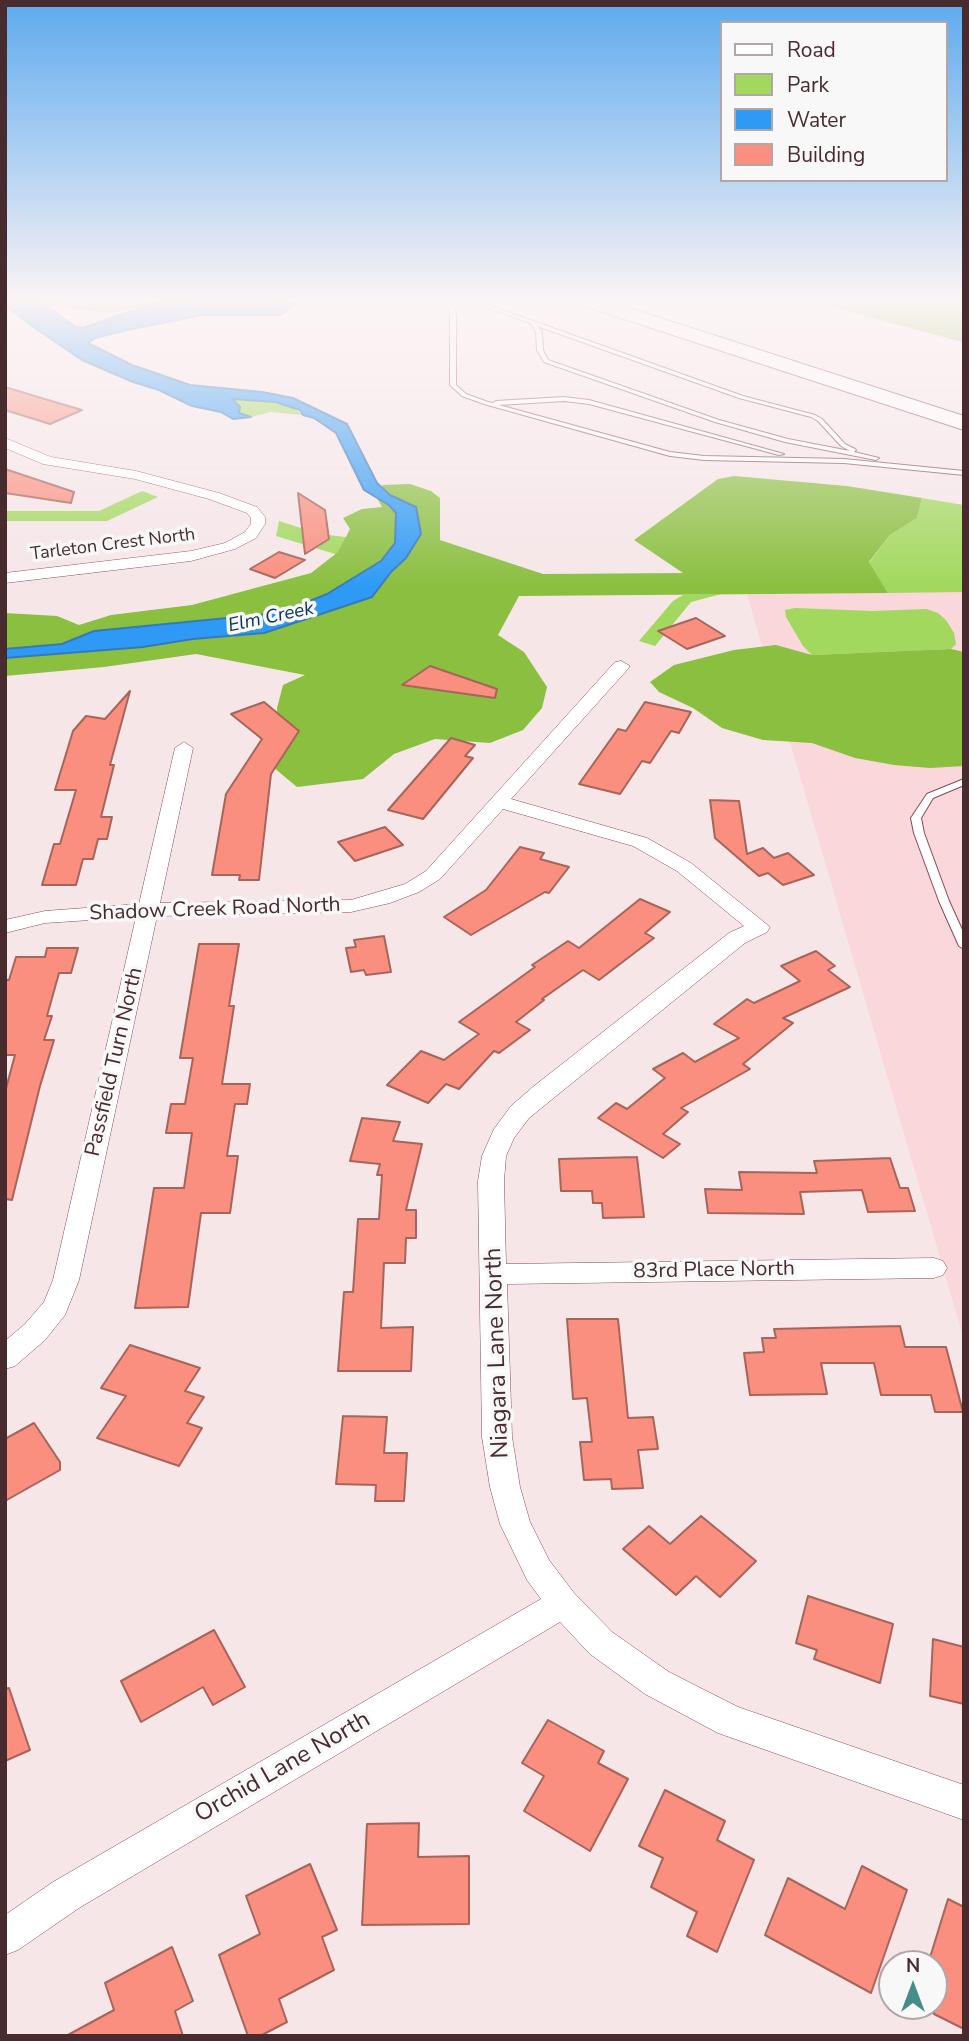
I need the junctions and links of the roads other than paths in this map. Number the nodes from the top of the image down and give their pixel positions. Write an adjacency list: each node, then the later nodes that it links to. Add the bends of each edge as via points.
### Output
1 (470, 397): 5 (lane)
2 (650, 397): 8 (lane, via 787,441)
3 (742, 397): 8 (lane, via 813,416 842,445)
4 (885, 397): 6 (highway)
5 (486, 403): 9 (lane, via 670,454); 9 (lane, via 589,402)
6 (964, 423)
7 (5, 442): 11 (street, Tarleton Crest North, via 48,461 136,475 214,496 252,510 258,517 251,535 191,556)
8 (870, 457): 10 (lane)
9 (803, 459): 10 (lane)
10 (964, 472)
11 (5, 578)
12 (621, 666): 15 (street, Shadow Creek Road North)
13 (184, 748): 16 (street, Passfield Turn North)
14 (964, 782): 18 (lane, via 930,796 916,818 935,879)
15 (499, 803): 16 (street, Shadow Creek Road North, via 433,875 383,899 315,909); 20 (street, Niagara Lane North, via 640,842 684,867 759,927 737,938 520,1112 494,1156)
16 (150, 910): 17 (street, Shadow Creek Road North, via 45,917); 21 (street, Passfield Turn North, via 66,1280 55,1307)
17 (5, 927)
18 (964, 946)
19 (934, 1268): 20 (street, 83rd Place North)
20 (495, 1274): 22 (street, Niagara Lane North, via 498,1437 505,1488 515,1524 538,1570)
21 (6, 1358)
22 (563, 1603): 23 (street, Niagara Lane North, via 601,1643 657,1683 730,1720); 24 (street, Orchid Lane North, via 66,1895)
23 (964, 1803)
24 (5, 1937)

